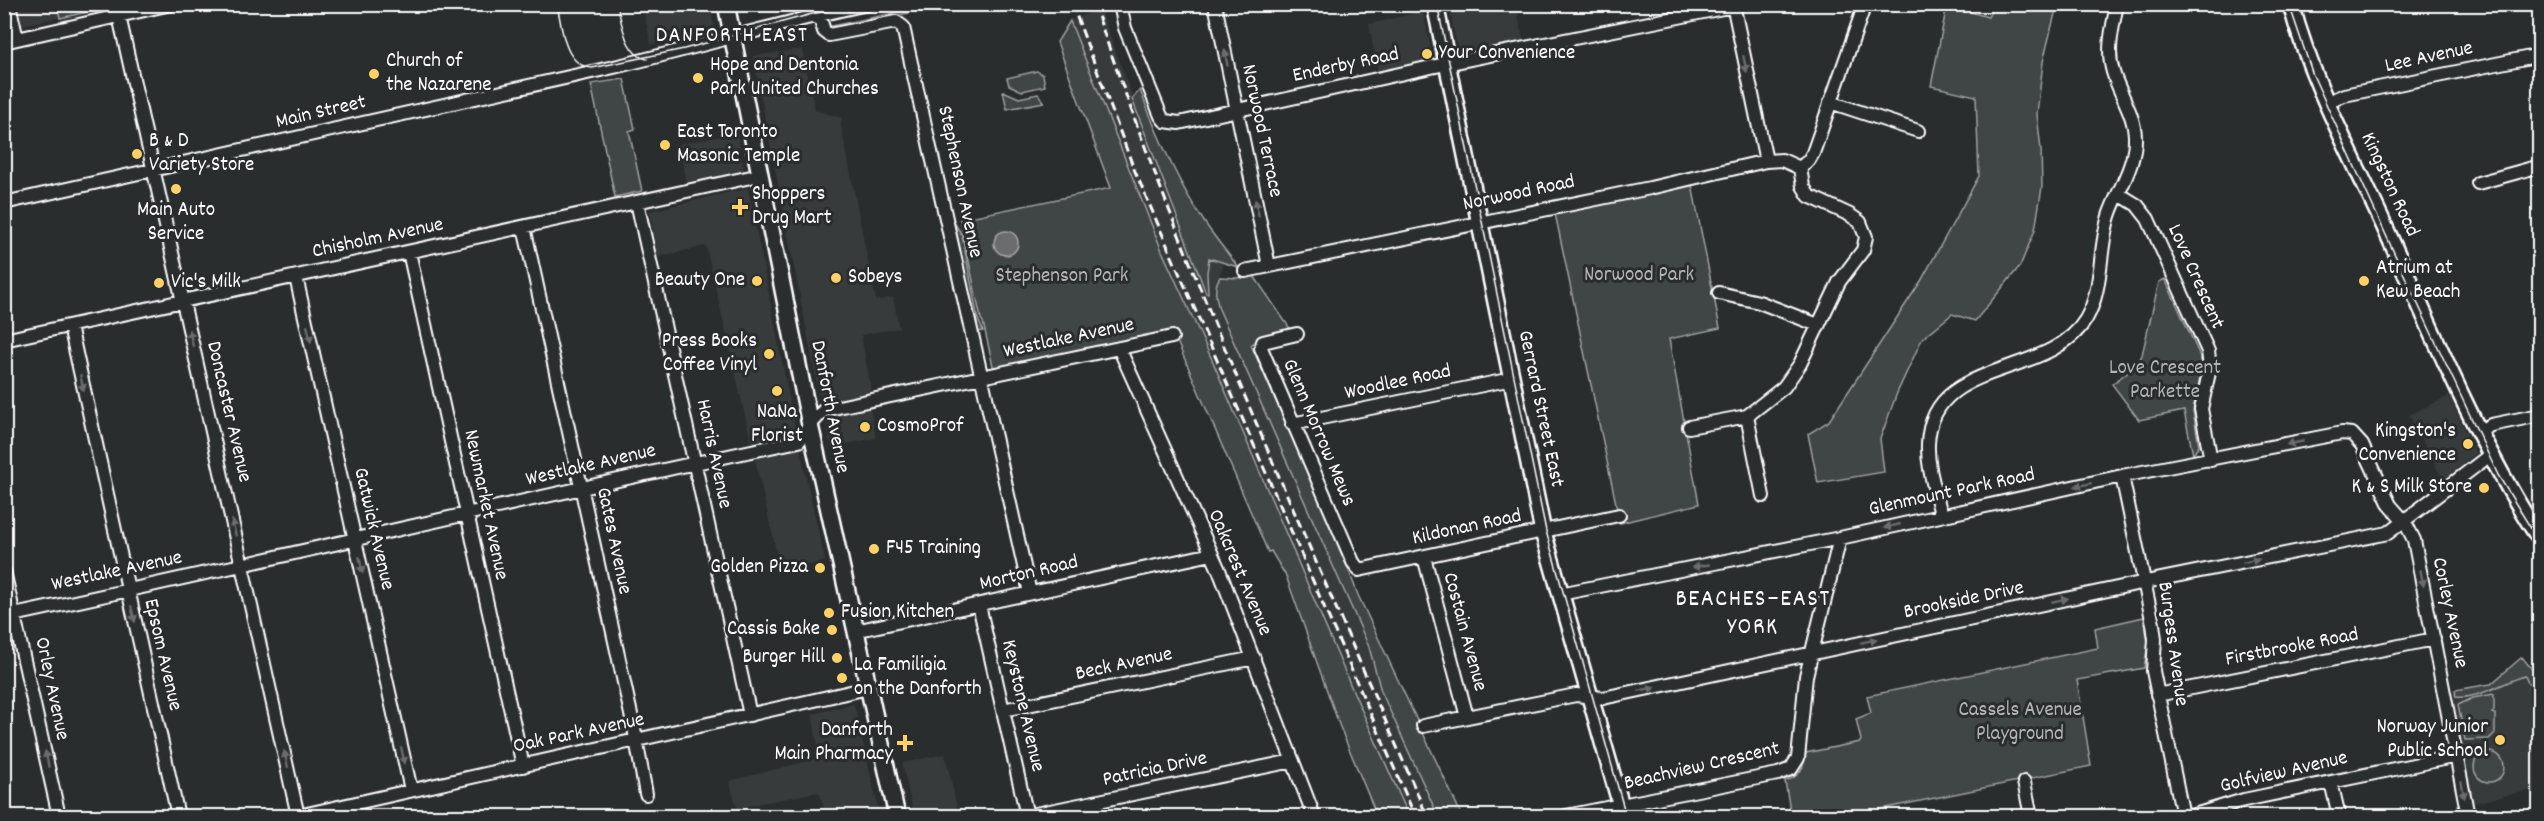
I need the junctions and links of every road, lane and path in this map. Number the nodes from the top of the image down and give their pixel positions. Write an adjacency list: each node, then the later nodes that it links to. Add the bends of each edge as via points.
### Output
1 (9, 4): 15 (street)
2 (171, 4): 13 (street)
3 (726, 4): 14 (main road, Danforth Avenue)
4 (868, 4): 12 (street, Main Street)
5 (1120, 4): 20 (street, Enderby Road, via 1125,28 1165,121 1179,123)
6 (1215, 4): 20 (street, Norwood Terrace, one-way to 6)
7 (1435, 4): 17 (main road, Gerrard Street East)
8 (1865, 4): 18 (street)
9 (2117, 4): 28 (street, via 2110,42 2111,62 2135,136 2132,163)
10 (2291, 4): 19 (main road, Kingston Road)
11 (1733, 5): 17 (street, Enderby Road); 22 (street, one-way to 22)
12 (819, 15): 14 (street, Main Street); 45 (street, Stephenson Avenue, via 829,35 896,22 903,25)
13 (120, 16): 15 (street); 25 (street, Doncaster Avenue)
14 (734, 38): 25 (street, Main Street); 26 (main road, Danforth Avenue)
15 (11, 40)
16 (2540, 55): 19 (street, Lee Avenue, via 2344,95)
17 (1447, 64): 20 (street, Enderby Road); 31 (main road, Gerrard Street East)
18 (1830, 102): 21 (street); 24 (street, via 1813,153)
19 (2328, 102): 52 (main road, Kingston Road)
20 (1237, 111): 34 (street, Norwood Terrace, one-way to 20)
21 (1918, 131)
22 (1766, 161): 24 (street, Norwood Road, via 1782,160); 31 (street, Norwood Road)
23 (2540, 166): 27 (street)
24 (1800, 168): 39 (street, via 1809,196 1855,217 1865,233 1863,250 1839,282)
25 (153, 170): 30 (street, Main Street); 38 (street, Doncaster Avenue)
26 (760, 175): 29 (street, Chisholm Avenue); 50 (main road, Danforth Avenue)
27 (2478, 183)
28 (2119, 194): 55 (street, Love Crescent, via 2137,205 2148,219 2208,351 2210,368 2201,409); 62 (street, via 2106,229 2095,295 2082,325 2061,346 1973,380 1940,406 1932,423 1928,449)
29 (637, 202): 32 (street, Chisholm Avenue); 56 (street, Harris Avenue)
30 (4, 203)
31 (1480, 222): 34 (street, Norwood Road); 46 (main road, Gerrard Street East)
32 (524, 227): 33 (street, Chisholm Avenue); 58 (street, Gates Avenue)
33 (409, 252): 36 (street, Chisholm Avenue); 60 (street, Newmarket Avenue)
34 (1269, 266): 35 (street, Norwood Road)
35 (1245, 271)
36 (296, 277): 38 (street, Chisholm Avenue); 67 (street, Gatwick Avenue, one-way to 67)
37 (1719, 293): 39 (street, via 1759,302)
38 (183, 302): 40 (street, Chisholm Avenue); 70 (street, Doncaster Avenue, one-way to 38)
39 (1818, 325): 48 (street, via 1793,377)
40 (70, 326): 43 (street, Chisholm Avenue); 74 (street, Epsom Avenue, one-way to 74)
41 (1297, 334): 49 (street, Glenn Morrow Mews, via 1263,342 1261,348)
42 (1172, 337): 44 (street, Westlake Avenue)
43 (4, 340)
44 (1119, 348): 45 (street, Westlake Avenue); 68 (street, Oakcrest Avenue)
45 (982, 378): 50 (street, Westlake Avenue, via 824,410); 75 (street, Stephenson Avenue)
46 (1512, 379): 49 (street, Woodlee Road); 64 (main road, Gerrard Street East)
47 (2540, 415): 52 (street)
48 (1747, 416): 51 (street); 59 (street)
49 (1292, 424): 71 (street, Glenn Morrow Mews)
50 (810, 425): 56 (street, Westlake Avenue, via 799,441); 79 (main road, Danforth Avenue)
51 (1689, 427)
52 (2479, 431): 54 (main road, Kingston Road)
53 (2352, 434): 55 (street, Glenmount Park Road, one-way to 55); 63 (street, Corley Avenue, via 2362,445 2390,506)
54 (2490, 455): 63 (street, Brookside Drive); 66 (main road, Kingston Road)
55 (2211, 460): 57 (street, Glenmount Park Road)
56 (695, 463): 58 (street, Westlake Avenue); 87 (street, Harris Avenue)
57 (2122, 476): 62 (street, Glenmount Park Road, one-way to 62); 73 (street, Burgess Avenue)
58 (581, 488): 60 (street, Westlake Avenue); 90 (street, Gates Avenue)
59 (1762, 496)
60 (468, 515): 67 (street, Westlake Avenue); 93 (street, Newmarket Avenue)
61 (1619, 515): 64 (street, Kildonan Road)
62 (1941, 515): 65 (street, Glenmount Park Road, one-way to 65)
63 (2405, 522): 73 (street, Brookside Drive, one-way to 63, via 2388,534); 80 (street, Corley Avenue, one-way to 80, via 2414,540)
64 (1544, 532): 69 (street, Kildonan Road); 76 (main road, Gerrard Street East)
65 (1840, 538): 76 (street, Glenmount Park Road, one-way to 76); 81 (street, Beachview Crescent)
66 (2540, 539)
67 (355, 540): 70 (street, Westlake Avenue); 96 (street, Gatwick Avenue, one-way to 96)
68 (1212, 554): 75 (street, Morton Road); 82 (street, Oakcrest Avenue)
69 (1424, 556): 71 (street, Kildonan Road); 88 (street, Costain Avenue)
70 (242, 565): 74 (street, Westlake Avenue); 101 (street, Doncaster Avenue, one-way to 70)
71 (1359, 570)
72 (4, 571): 78 (street, Orley Avenue)
73 (2145, 583): 81 (street, Brookside Drive, one-way to 73); 84 (street, Burgess Avenue, via 2155,639 2152,661)
74 (128, 590): 78 (street, Westlake Avenue); 100 (street, Epsom Avenue, one-way to 100)
75 (1030, 593): 77 (street, Morton Road)
76 (1560, 594): 85 (main road, Gerrard Street East)
77 (979, 605): 79 (street, Morton Road); 86 (street, Keystone Avenue)
78 (10, 616): 99 (street, Orley Avenue, one-way to 78)
79 (855, 631): 83 (main road, Danforth Avenue)
80 (2434, 639): 84 (street, Firstbrooke Road); 91 (street, Corley Avenue)
81 (1812, 654): 85 (street, Brookside Drive, one-way to 81, via 1602,698); 98 (street, Beachview Crescent, via 1806,676 1798,759 1791,769)
82 (1254, 658): 86 (street, Beck Avenue); 92 (street, Oakcrest Avenue)
83 (868, 688): 87 (street, Oak Park Avenue); 102 (main road, Danforth Avenue)
84 (2157, 695): 107 (street, Burgess Avenue)
85 (1590, 696): 88 (street, Brookside Drive, via 1576,695); 98 (main road, Gerrard Street East)
86 (1003, 710): 103 (street, Keystone Avenue)
87 (750, 715): 90 (street, Oak Park Avenue)
88 (1467, 717): 89 (street, Brookside Drive)
89 (1423, 726)
90 (636, 742): 93 (street, Oak Park Avenue); 97 (street, Gates Avenue)
91 (2457, 756): 95 (street, Golfview Avenue); 110 (street, Corley Avenue, one-way to 110)
92 (1293, 761): 103 (street, Patricia Drive); 104 (street, Oakcrest Avenue)
93 (523, 766): 96 (street, Oak Park Avenue)
94 (2024, 782): 106 (street)
95 (2331, 782): 108 (street, Golfview Avenue, via 2244,800); 109 (street)
96 (411, 790): 101 (street, Oak Park Avenue)
97 (646, 794)
98 (1622, 811): 105 (street, Beachview Crescent)
99 (59, 816)
100 (178, 816)
101 (298, 816)
102 (897, 816)
103 (1027, 816)
104 (1314, 816)
105 (1566, 816)
106 (2031, 816)
107 (2183, 816)
108 (2191, 816)
109 (2339, 816)
110 (2468, 816)

